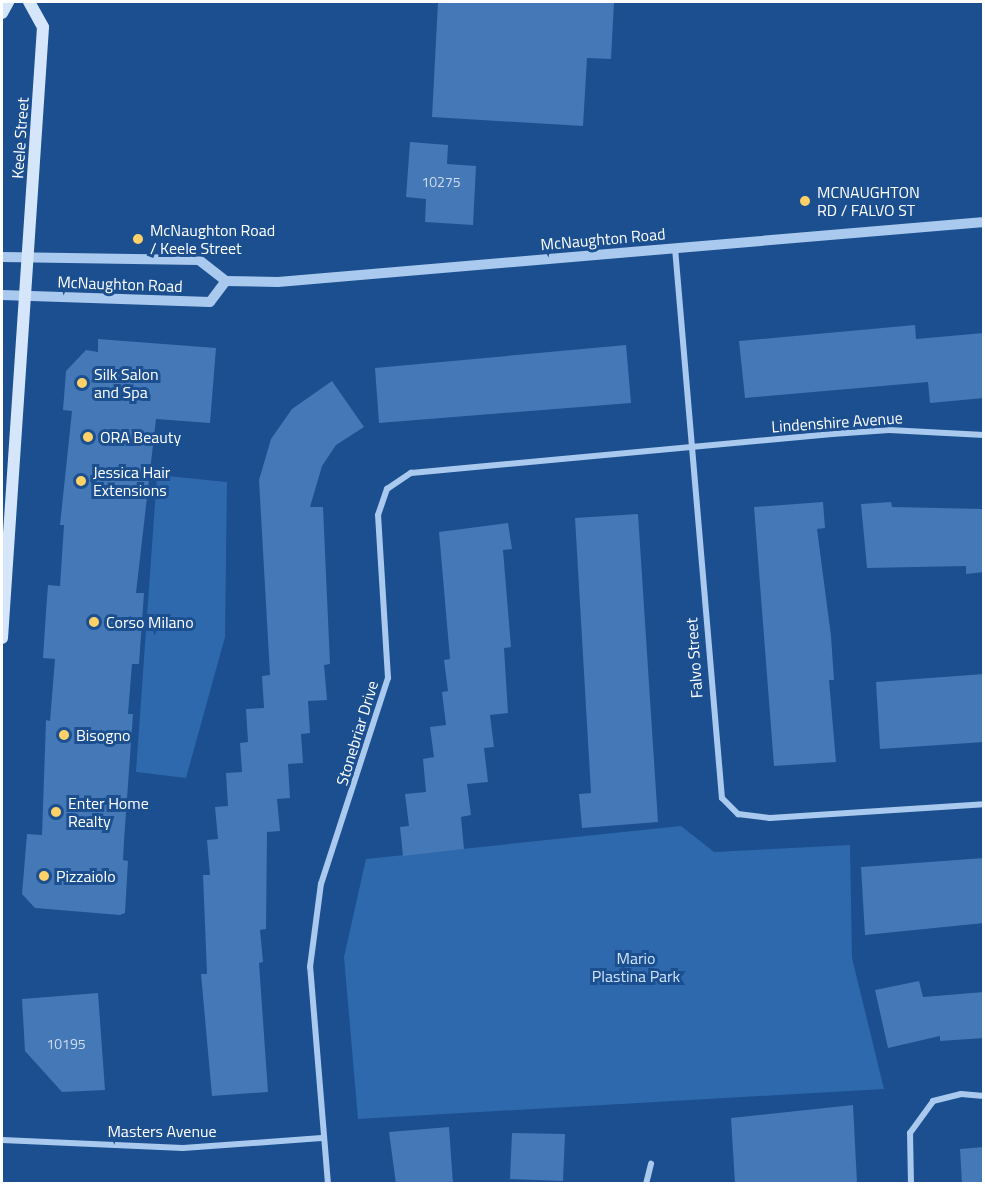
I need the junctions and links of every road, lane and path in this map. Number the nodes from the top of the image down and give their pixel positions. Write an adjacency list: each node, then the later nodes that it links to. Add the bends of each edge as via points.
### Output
1 (8, 2): 3 (main road)
2 (29, 2): 7 (main road, Keele Street, via 43,27)
3 (2, 13)
4 (984, 222): 5 (street, McNaughton Road)
5 (675, 247): 8 (street, McNaughton Road, via 318,280); 12 (street, Falvo Street)
6 (2, 257): 7 (street, McNaughton Road)
7 (29, 258): 8 (street, McNaughton Road, via 199,260); 10 (main road, Keele Street)
8 (226, 281): 10 (street, McNaughton Road, via 210,302)
9 (2, 295): 10 (street, McNaughton Road)
10 (27, 296): 13 (main road, Keele Street)
11 (984, 435): 12 (street, Lindenshire Avenue, via 889,430)
12 (692, 448): 14 (street, Falvo Street, via 722,798 738,814 770,818); 16 (street, Stonebriar Drive, via 411,473 387,489 378,515 388,678 321,884 310,967)
13 (2, 638)
14 (984, 804)
15 (984, 1095): 21 (street, via 961,1094 933,1101 910,1133)
16 (322, 1138): 17 (street, Masters Avenue, via 183,1148); 19 (street, Stonebriar Drive)
17 (2, 1140)
18 (651, 1164): 20 (street)
19 (328, 1184)
20 (646, 1184)
21 (911, 1184)

